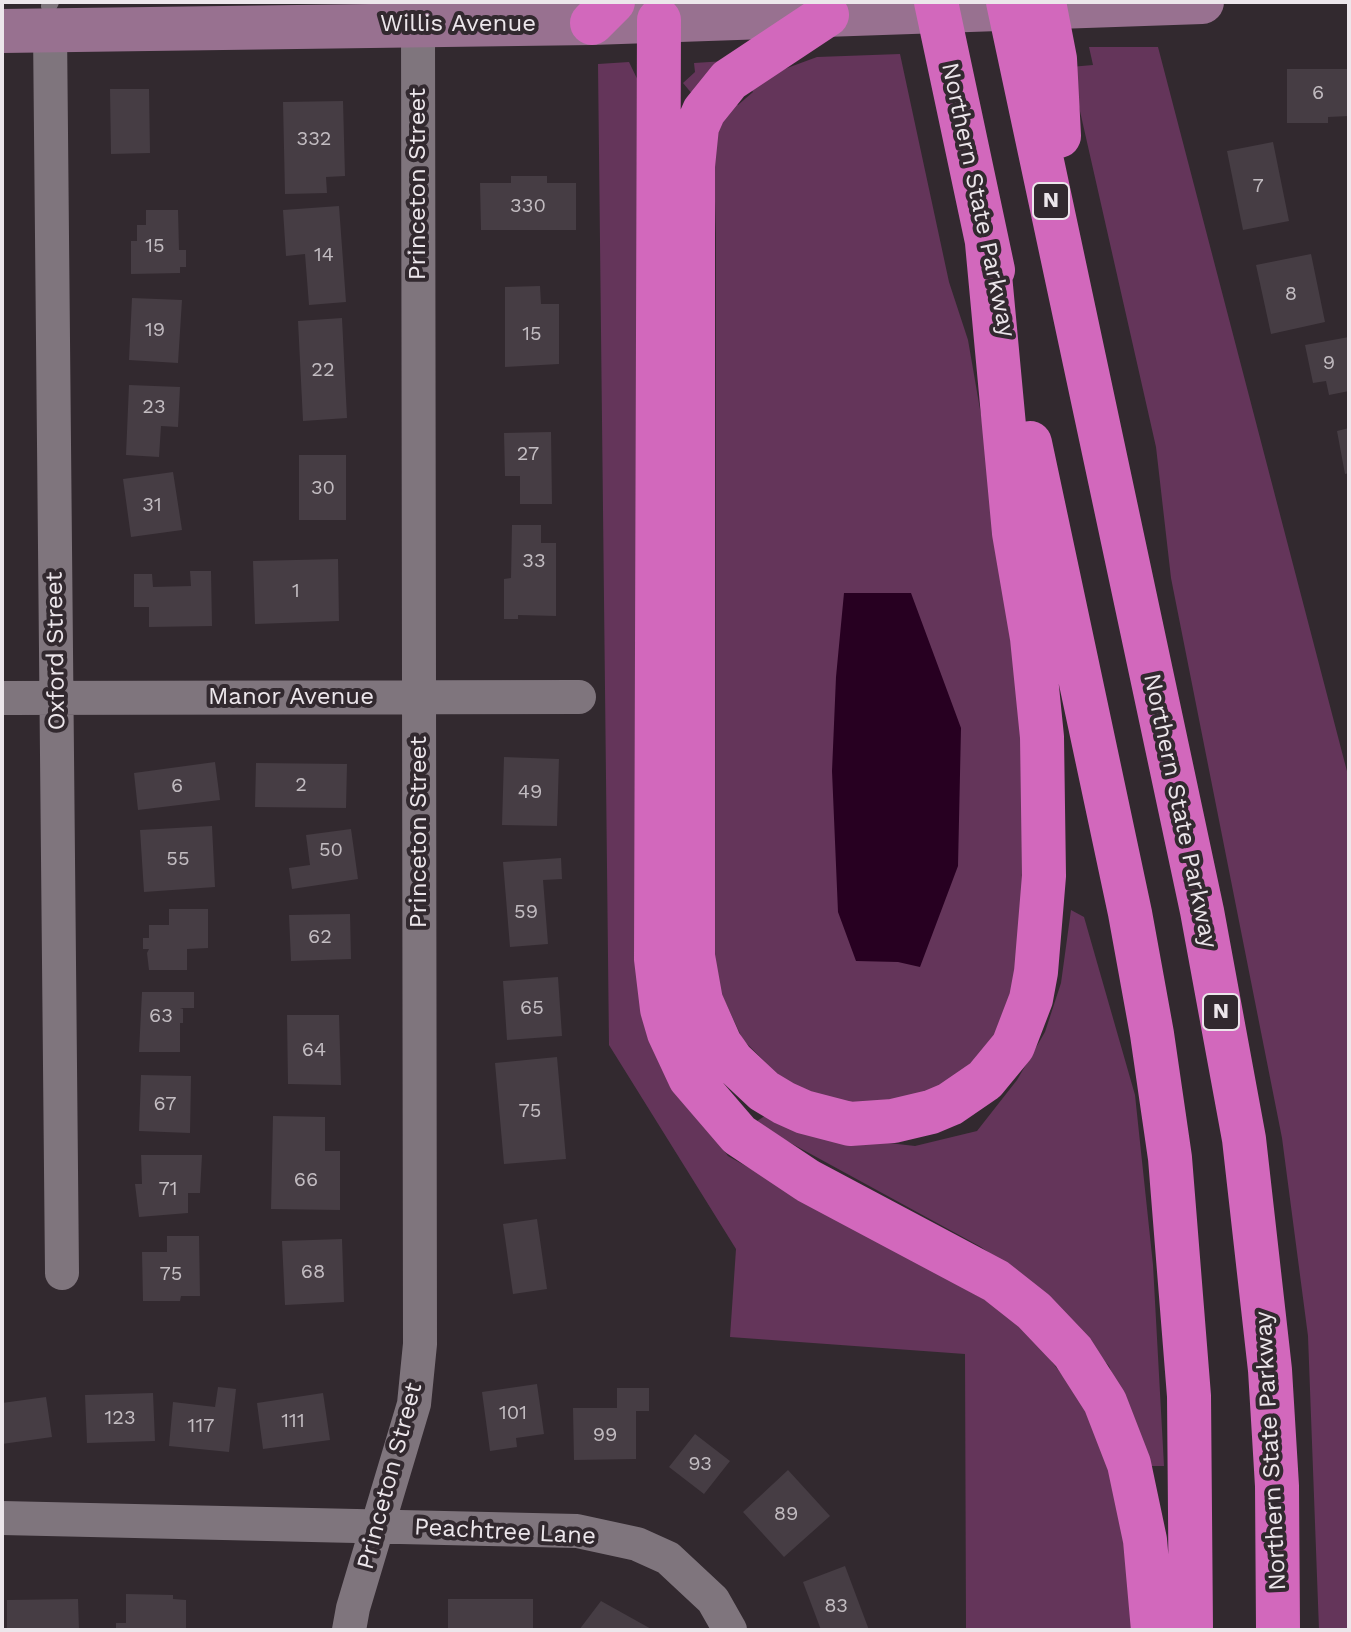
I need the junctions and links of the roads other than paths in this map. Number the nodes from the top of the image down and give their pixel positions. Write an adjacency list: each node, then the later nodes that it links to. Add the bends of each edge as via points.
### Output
1 (936, 2): 12 (highway, Northern State Parkway)
2 (1008, 2): 11 (highway)
3 (1044, 2): 11 (highway, via 1055,59)
4 (1202, 2): 7 (main road, Willis Avenue)
5 (49, 10): 8 (main road, Willis Avenue); 10 (main road, Willis Avenue); 14 (street, Oxford Street)
6 (602, 12): 8 (main road, Willis Avenue); 9 (main road, Willis Avenue)
7 (827, 15): 9 (main road, Willis Avenue); 12 (highway, via 729,80 697,127 693,956 701,1001 732,1061 784,1103 850,1124 922,1115 985,1080 1013,1046 1036,972 1044,876 1042,737 1014,533)
8 (411, 17): 13 (street, Princeton Street)
9 (659, 20): 22 (highway, via 656,959 669,1033 690,1078 739,1135 808,1181 996,1281 1073,1352 1105,1402 1129,1464 1145,1540)
10 (2, 31)
11 (1047, 129): 24 (highway, Northern State Parkway / N, via 1065,270 1202,911 1244,1139 1270,1370)
12 (987, 243): 23 (highway, Northern State Parkway, via 1152,1034 1170,1158 1189,1396)
13 (419, 696): 14 (street, Manor Avenue); 15 (street, Manor Avenue); 19 (street, Princeton Street, via 420,1344 414,1404)
14 (57, 697): 16 (street, Manor Avenue); 17 (street, Oxford Street)
15 (579, 697)
16 (2, 698)
17 (62, 1273)
18 (2, 1518): 19 (street, Peachtree Lane)
19 (379, 1527): 20 (street, Princeton Street); 21 (street, Peachtree Lane, via 577,1531 637,1544 668,1558 713,1600)
20 (349, 1630)
21 (730, 1630)
22 (1153, 1630)
23 (1191, 1630)
24 (1278, 1630)

